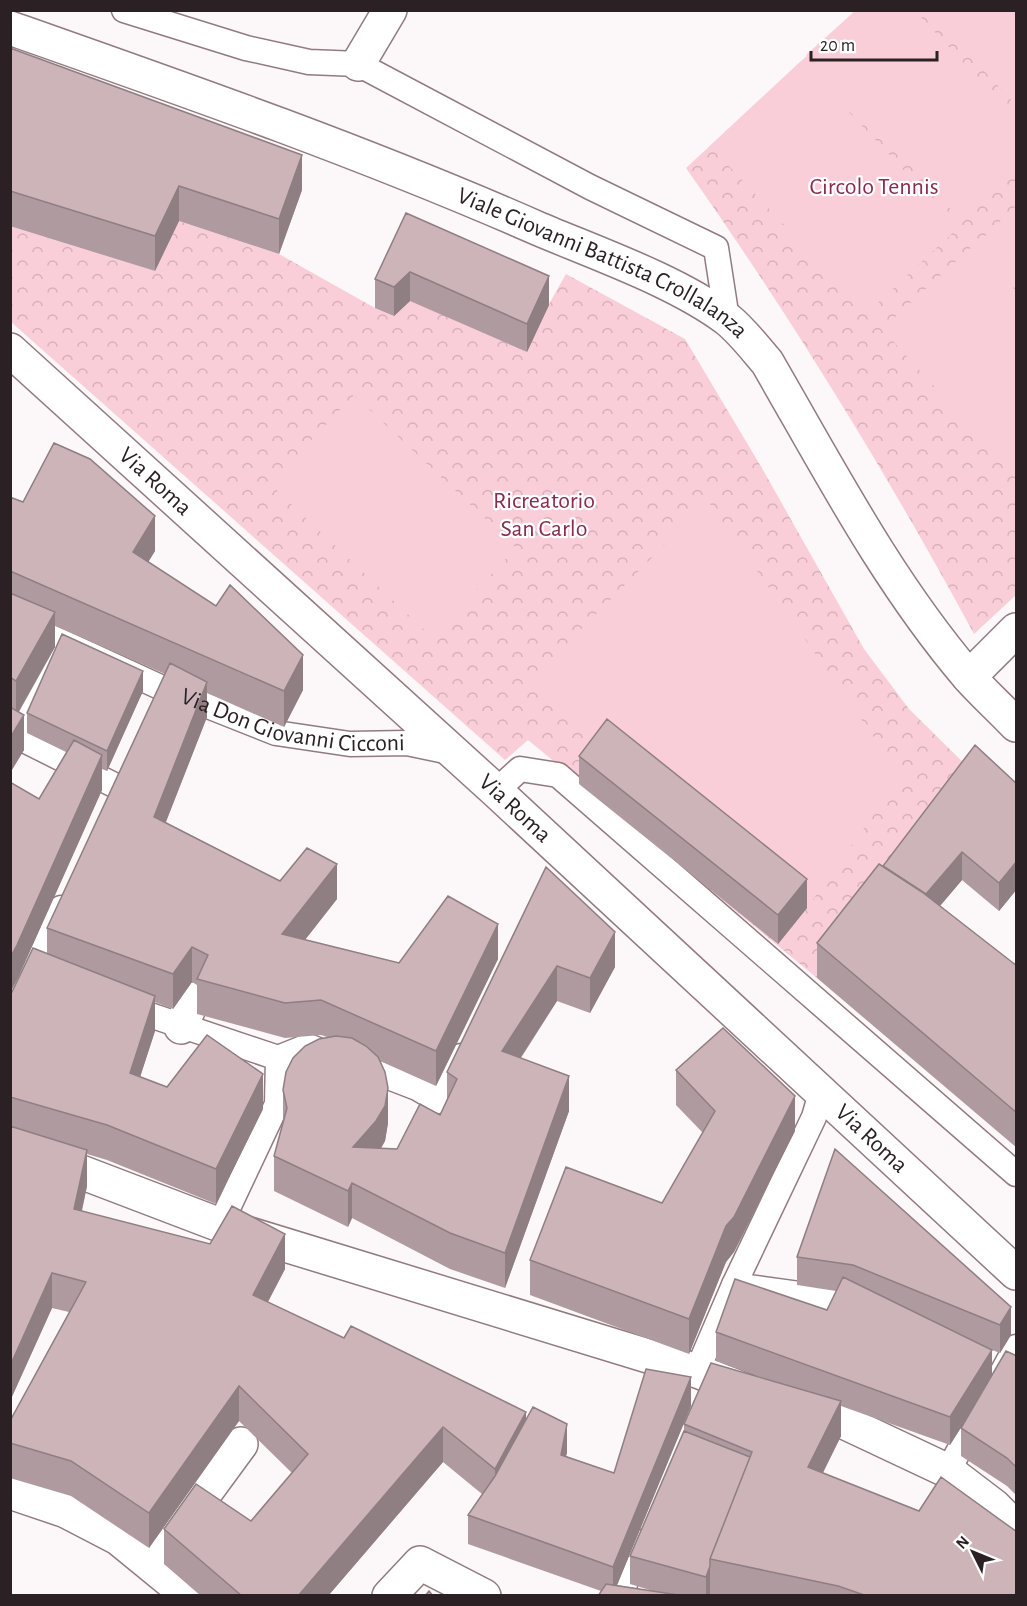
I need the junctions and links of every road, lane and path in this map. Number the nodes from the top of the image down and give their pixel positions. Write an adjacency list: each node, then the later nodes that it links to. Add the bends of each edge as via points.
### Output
1 (124, 10): 4 (lane, via 246,48 309,62)
2 (390, 10): 4 (street)
3 (10, 28): 5 (street, Viale Giovanni Battista Crollalanza, via 314,136 450,189 670,287)
4 (358, 64): 5 (lane, via 590,188 716,248)
5 (727, 319): 10 (street, Viale Giovanni Battista Crollalanza, via 767,362 880,556)
6 (10, 350): 15 (street, Via Roma)
7 (10, 618): 9 (lane, Via Don Giovanni Cicconi)
8 (1017, 630): 10 (street)
9 (63, 642): 11 (lane, Via Don Giovanni Cicconi); 14 (lane)
10 (969, 677): 13 (street, Viale Giovanni Battista Crollalanza)
11 (160, 687): 12 (lane); 15 (lane, Via Don Giovanni Cicconi, via 276,733 350,744 407,742)
12 (150, 709)
13 (1017, 725)
14 (11, 734): 16 (lane, via 111,796)
15 (450, 752): 17 (street, Via Roma)
16 (126, 764)
17 (496, 791): 23 (street, Via Roma, via 554,858); 25 (lane, via 520,769 558,775)
18 (69, 890): 20 (lane, via 42,976)
19 (106, 999): 22 (lane, via 187,1013)
20 (10, 1014)
21 (470, 1037): 22 (lane, via 439,1101 417,1088 309,1046)
22 (278, 1058): 26 (lane, via 277,1104)
23 (821, 1093): 27 (street, Via Roma); 28 (lane, via 814,1117)
24 (10, 1145): 26 (street)
25 (1017, 1174)
26 (220, 1224): 31 (street)
27 (1017, 1273)
28 (734, 1285): 29 (lane, via 843,1300); 31 (lane)
29 (886, 1318)
30 (1017, 1347): 33 (lane, via 993,1365)
31 (703, 1384): 33 (street, via 846,1423)
32 (241, 1444): 37 (street)
33 (948, 1471): 36 (street)
34 (10, 1492): 37 (street, via 66,1511 118,1538)
35 (652, 1520): 41 (lane)
36 (1017, 1528)
37 (153, 1564): 38 (street)
38 (189, 1596)
39 (389, 1596): 40 (street, via 420,1563)
40 (484, 1596)
41 (620, 1596)

